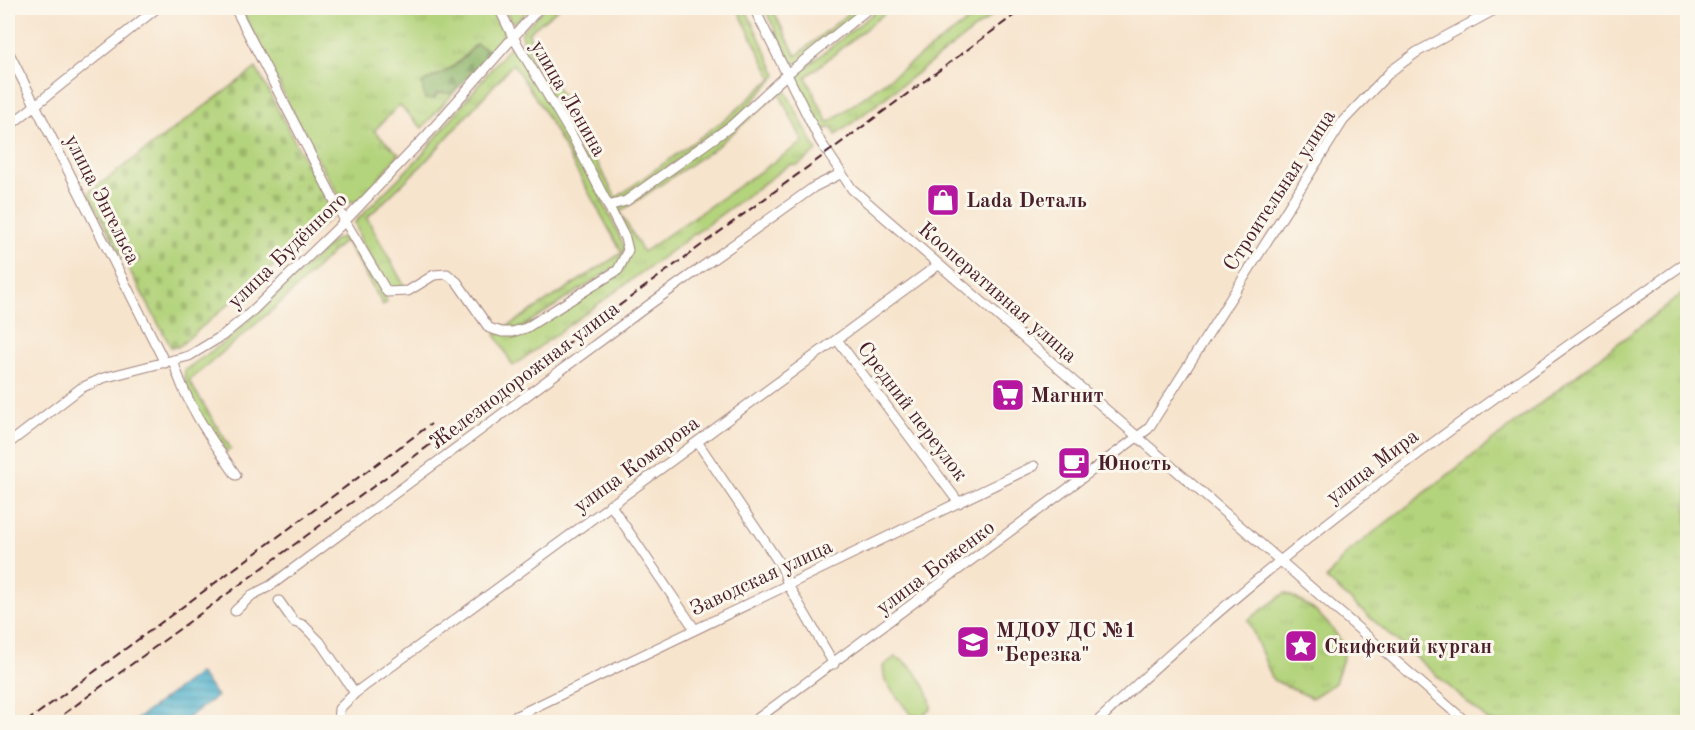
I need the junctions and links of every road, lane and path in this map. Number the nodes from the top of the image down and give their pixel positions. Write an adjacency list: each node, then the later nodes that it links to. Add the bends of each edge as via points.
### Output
1 (157, 8): 11 (street)
2 (235, 8): 15 (street)
3 (499, 8): 8 (street, улица Ленина)
4 (539, 8): 8 (street, улица Будённого)
5 (754, 8): 10 (street, Кооперативная улица)
6 (869, 8): 10 (street)
7 (1498, 8): 20 (street, Строительная улица, via 1417,52 1391,71 1343,121 1163,409)
8 (513, 37): 14 (street, улица Ленина, via 574,139); 15 (street, улица Будённого)
9 (8, 51): 11 (street, улица Энгельса)
10 (787, 74): 13 (street, Кооперативная улица); 14 (street, via 731,126 626,201)
11 (35, 104): 12 (street); 19 (street, улица Энгельса)
12 (8, 127)
13 (840, 174): 17 (street, Кооперативная улица); 30 (street, Железнодорожная улица, via 814,186 662,295)
14 (608, 206): 15 (street, Железнодорожная улица, via 628,250 618,270 526,328 502,332 489,328 458,282 447,274 434,275 408,291 387,292)
15 (345, 222): 19 (street, улица Будённого, via 222,336 189,356)
16 (1688, 261): 27 (street, улица Мира, via 1372,486)
17 (938, 265): 18 (street, улица Комарова); 20 (street, Кооперативная улица)
18 (838, 341): 21 (street, улица Комарова); 25 (street, Средний переулок)
19 (169, 362): 22 (street, улица Будённого, via 103,378 81,388); 24 (street, улица Энгельса, via 200,422)
20 (1137, 439): 27 (street, Кооперативная улица); 32 (street, улица Боженко)
21 (698, 442): 26 (street, улица Комарова); 28 (street, via 782,567)
22 (8, 444)
23 (1034, 466): 25 (street, Заводская улица)
24 (236, 475)
25 (959, 503): 28 (street, Заводская улица)
26 (610, 504): 31 (street); 33 (street, улица Комарова)
27 (1280, 561): 37 (street, улица Мира, via 1165,657); 38 (street, Кооперативная улица)
28 (788, 585): 31 (street, Заводская улица); 32 (street)
29 (279, 601): 33 (street, via 294,622 303,625 320,642)
30 (235, 611)
31 (694, 628): 35 (street, Заводская улица)
32 (834, 664): 36 (street, улица Боженко)
33 (356, 693): 34 (street, улица Комарова, via 339,709)
34 (338, 723)
35 (504, 723)
36 (753, 723)
37 (1097, 723)
38 (1466, 723)

